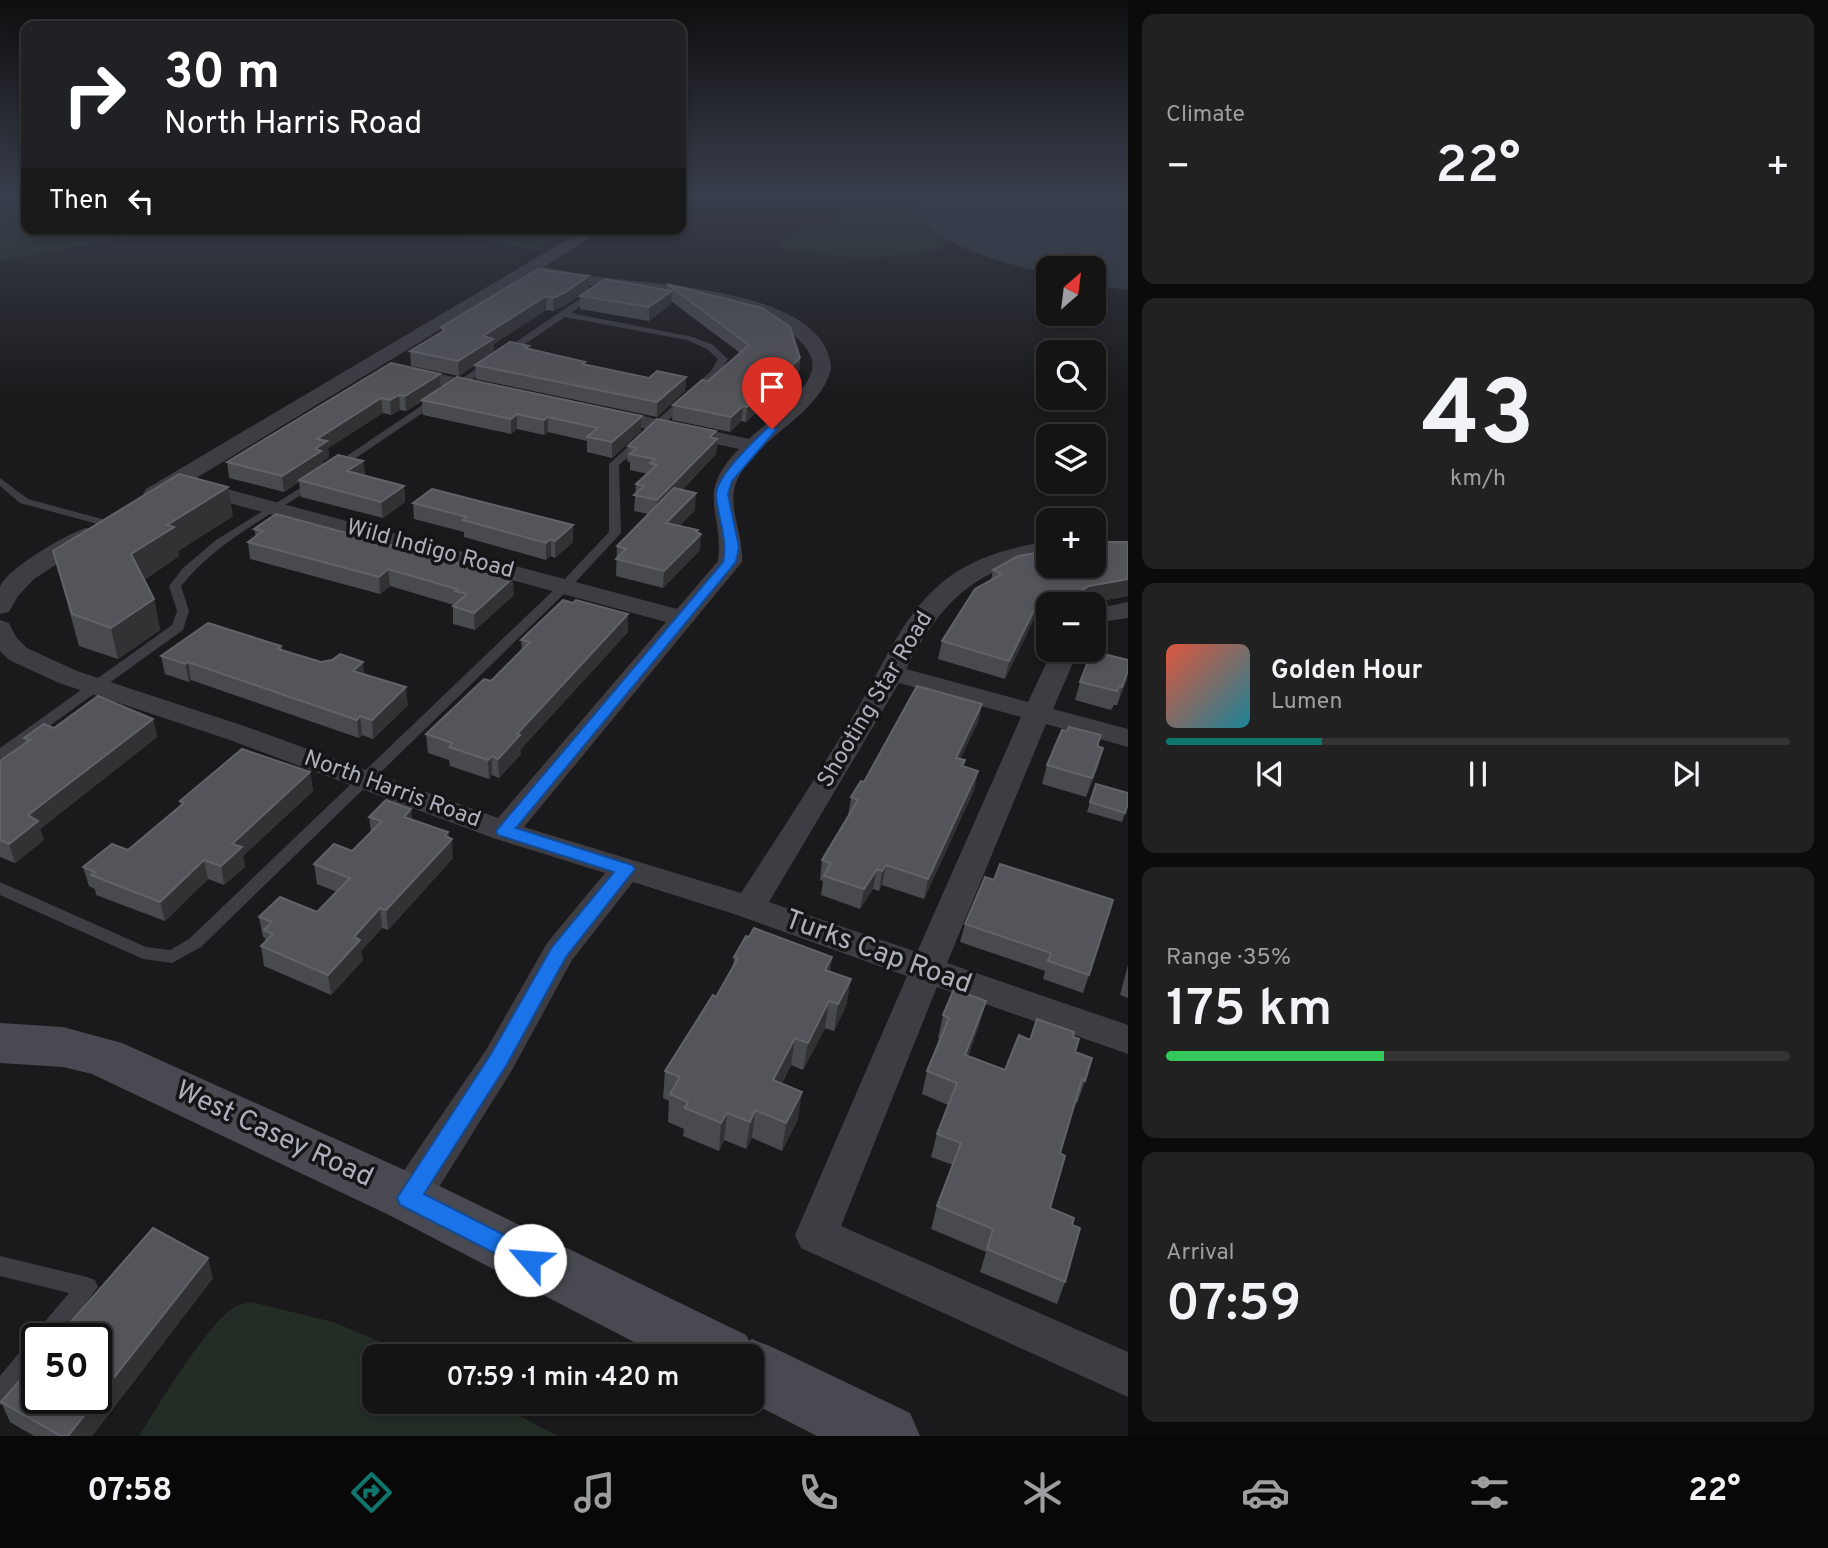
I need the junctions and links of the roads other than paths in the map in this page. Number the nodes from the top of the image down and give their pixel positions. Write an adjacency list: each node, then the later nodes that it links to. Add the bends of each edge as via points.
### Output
1 (540, 264): 2 (street)
2 (530, 270): 3 (street); 5 (street)
3 (609, 284): 4 (lane); 10 (street, via 726,298 784,320 809,339 820,357 819,377)
4 (564, 314): 6 (lane); 9 (lane, via 703,342 723,359 721,366)
5 (370, 365): 6 (street); 12 (street)
6 (459, 384): 7 (street); 15 (lane)
7 (512, 395)
8 (591, 411): 9 (street)
9 (657, 425): 10 (street); 18 (lane, via 614,464 615,533)
10 (754, 446): 22 (street, via 726,481 722,494 733,547 730,562)
11 (0, 481): 13 (lane)
12 (177, 481): 14 (street); 15 (street, Wild Indigo Road)
13 (5, 494): 16 (lane)
14 (141, 502)
15 (276, 508): 18 (street, Wild Indigo Road); 26 (lane, via 185,570 175,586 183,611 178,627)
16 (111, 520): 19 (street, via 23,574)
17 (1036, 551): 25 (street, Shooting Star Road, via 999,561 948,590 929,610)
18 (565, 586): 22 (street, Wild Indigo Road); 30 (lane)
19 (0, 607)
20 (1128, 610): 21 (street)
21 (1106, 614)
22 (684, 619): 31 (street)
23 (0, 628): 26 (street, North Harris Road, via 4,640 18,654)
24 (1060, 662): 27 (street)
25 (892, 673): 27 (street); 34 (street, Shooting Star Road)
26 (97, 687): 29 (lane); 30 (street, North Harris Road)
27 (1036, 713): 28 (street); 35 (street)
28 (1128, 738)
29 (0, 755)
30 (363, 779): 31 (street, North Harris Road); 33 (lane, via 195,943 172,957 143,953)
31 (505, 831): 32 (street, North Harris Road)
32 (626, 869): 34 (street, Turks Cap Road); 38 (street, via 559,952 499,1060)
33 (0, 888)
34 (749, 907): 35 (street, Turks Cap Road)
35 (925, 970): 36 (street, Turks Cap Road); 43 (street, via 816,1235)
36 (1128, 1040)
37 (0, 1043): 38 (main road, West Casey Road, via 63,1047 104,1057)
38 (409, 1198): 41 (main road, West Casey Road)
39 (0, 1266): 40 (lane, via 87,1287)
40 (58, 1323)
41 (700, 1344)
42 (21, 1368): 45 (lane)
43 (1128, 1375)
44 (764, 1376): 46 (main road)
45 (0, 1394)
46 (887, 1436)

